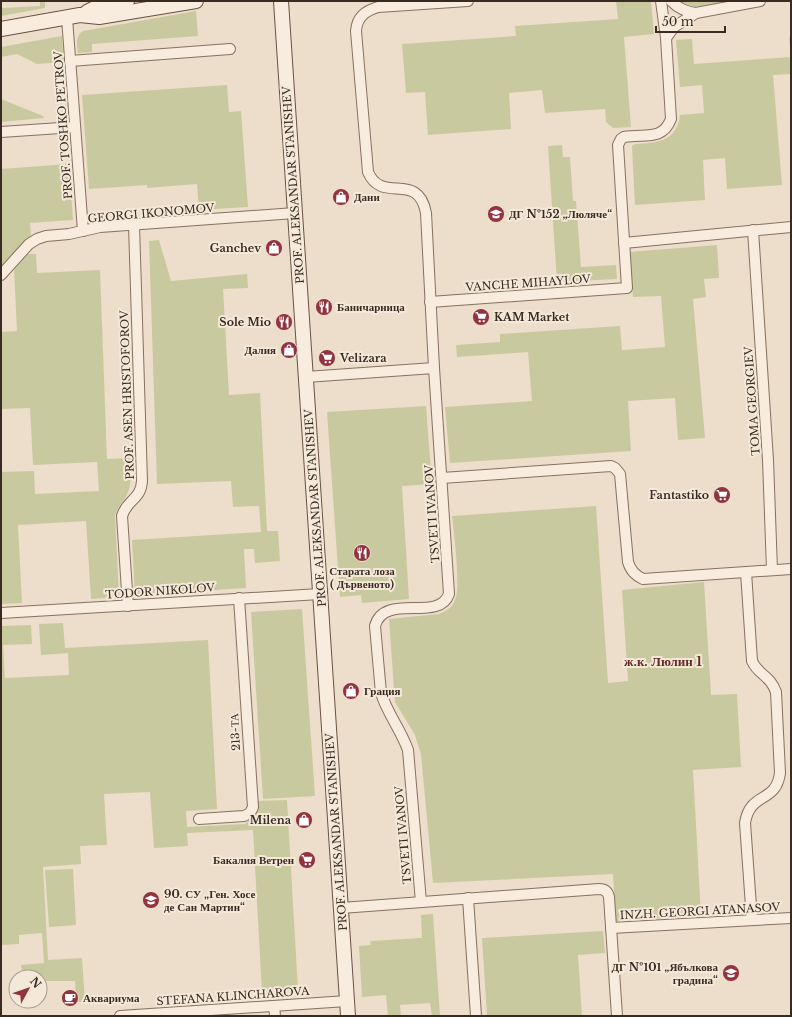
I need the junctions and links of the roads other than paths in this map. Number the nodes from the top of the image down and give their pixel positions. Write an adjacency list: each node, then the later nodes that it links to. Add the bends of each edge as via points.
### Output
1 (127, 1): 9 (street)
2 (196, 1): 9 (street, via 99,17)
3 (280, 1): 16 (street, PROF. ALEKSANDAR STANISHEV)
4 (468, 1): 23 (street, TSVETI IVANOV, via 378,7 362,14 357,23 368,172 375,184 380,187 407,189 414,192 424,205)
5 (661, 1): 11 (street)
6 (671, 1): 8 (street, via 681,9)
7 (760, 1): 8 (street)
8 (696, 13): 11 (street, via 674,27)
9 (74, 16): 10 (street); 13 (street, PROF. TOSHKO PETROV)
10 (1, 29)
11 (666, 38): 21 (street, via 671,112 669,125 659,134 624,138 618,145)
12 (230, 49): 13 (street)
13 (70, 61): 14 (street, PROF. TOSHKO PETROV)
14 (75, 127): 15 (street); 19 (street, PROF. TOSHKO PETROV)
15 (1, 132)
16 (294, 213): 17 (street, GEORGI IKONOMOV); 25 (street, PROF. ALEKSANDAR STANISHEV)
17 (134, 225): 19 (street, GEORGI IKONOMOV); 32 (street, PROF. ASEN HRISTOFOROV, via 142,481 140,493 127,505 122,516)
18 (791, 227): 20 (street)
19 (83, 230): 22 (street, GEORGI IKONOMOV, via 37,239 29,244)
20 (753, 230): 21 (street); 28 (street, TOMA GEORGIEV, via 768,460)
21 (624, 243): 23 (street, VANCHE MIHAYLOV, via 627,288)
22 (1, 275)
23 (430, 302): 24 (street, TSVETI IVANOV)
24 (434, 368): 25 (street); 26 (street, TSVETI IVANOV)
25 (306, 376): 30 (street, PROF. ALEKSANDAR STANISHEV)
26 (442, 478): 29 (street, via 611,466 618,470 621,478 628,562 635,575 643,579); 36 (street, TSVETI IVANOV, via 448,598 437,606 388,610 379,616 376,626 383,701 408,750)
27 (791, 569): 28 (street)
28 (772, 570): 29 (street)
29 (746, 572): 39 (street, via 752,660 758,670 769,678 776,692 780,773 776,788 755,802 746,815)
30 (320, 594): 31 (street, TODOR NIKOLOV); 37 (street, PROF. ALEKSANDAR STANISHEV)
31 (239, 598): 32 (street, TODOR NIKOLOV); 34 (street, 213-ТА, via 253,807 250,813 244,816)
32 (128, 606): 33 (street, TODOR NIKOLOV)
33 (1, 613)
34 (200, 819)
35 (468, 898): 36 (street); 40 (street, via 602,889 608,894); 45 (street)
36 (421, 902): 37 (street)
37 (341, 908): 41 (street, PROF. ALEKSANDAR STANISHEV)
38 (791, 918): 39 (street, INZH. GEORGI ATANASOV)
39 (752, 920): 40 (street, INZH. GEORGI ATANASOV)
40 (611, 928): 46 (street)
41 (347, 1001): 42 (street, STEFANA KLINCHAROVA); 44 (street, PROF. ALEKSANDAR STANISHEV)
42 (274, 1011): 43 (street, STEFANA KLINCHAROVA)
43 (120, 1016)
44 (348, 1016)
45 (476, 1016)
46 (617, 1016)

